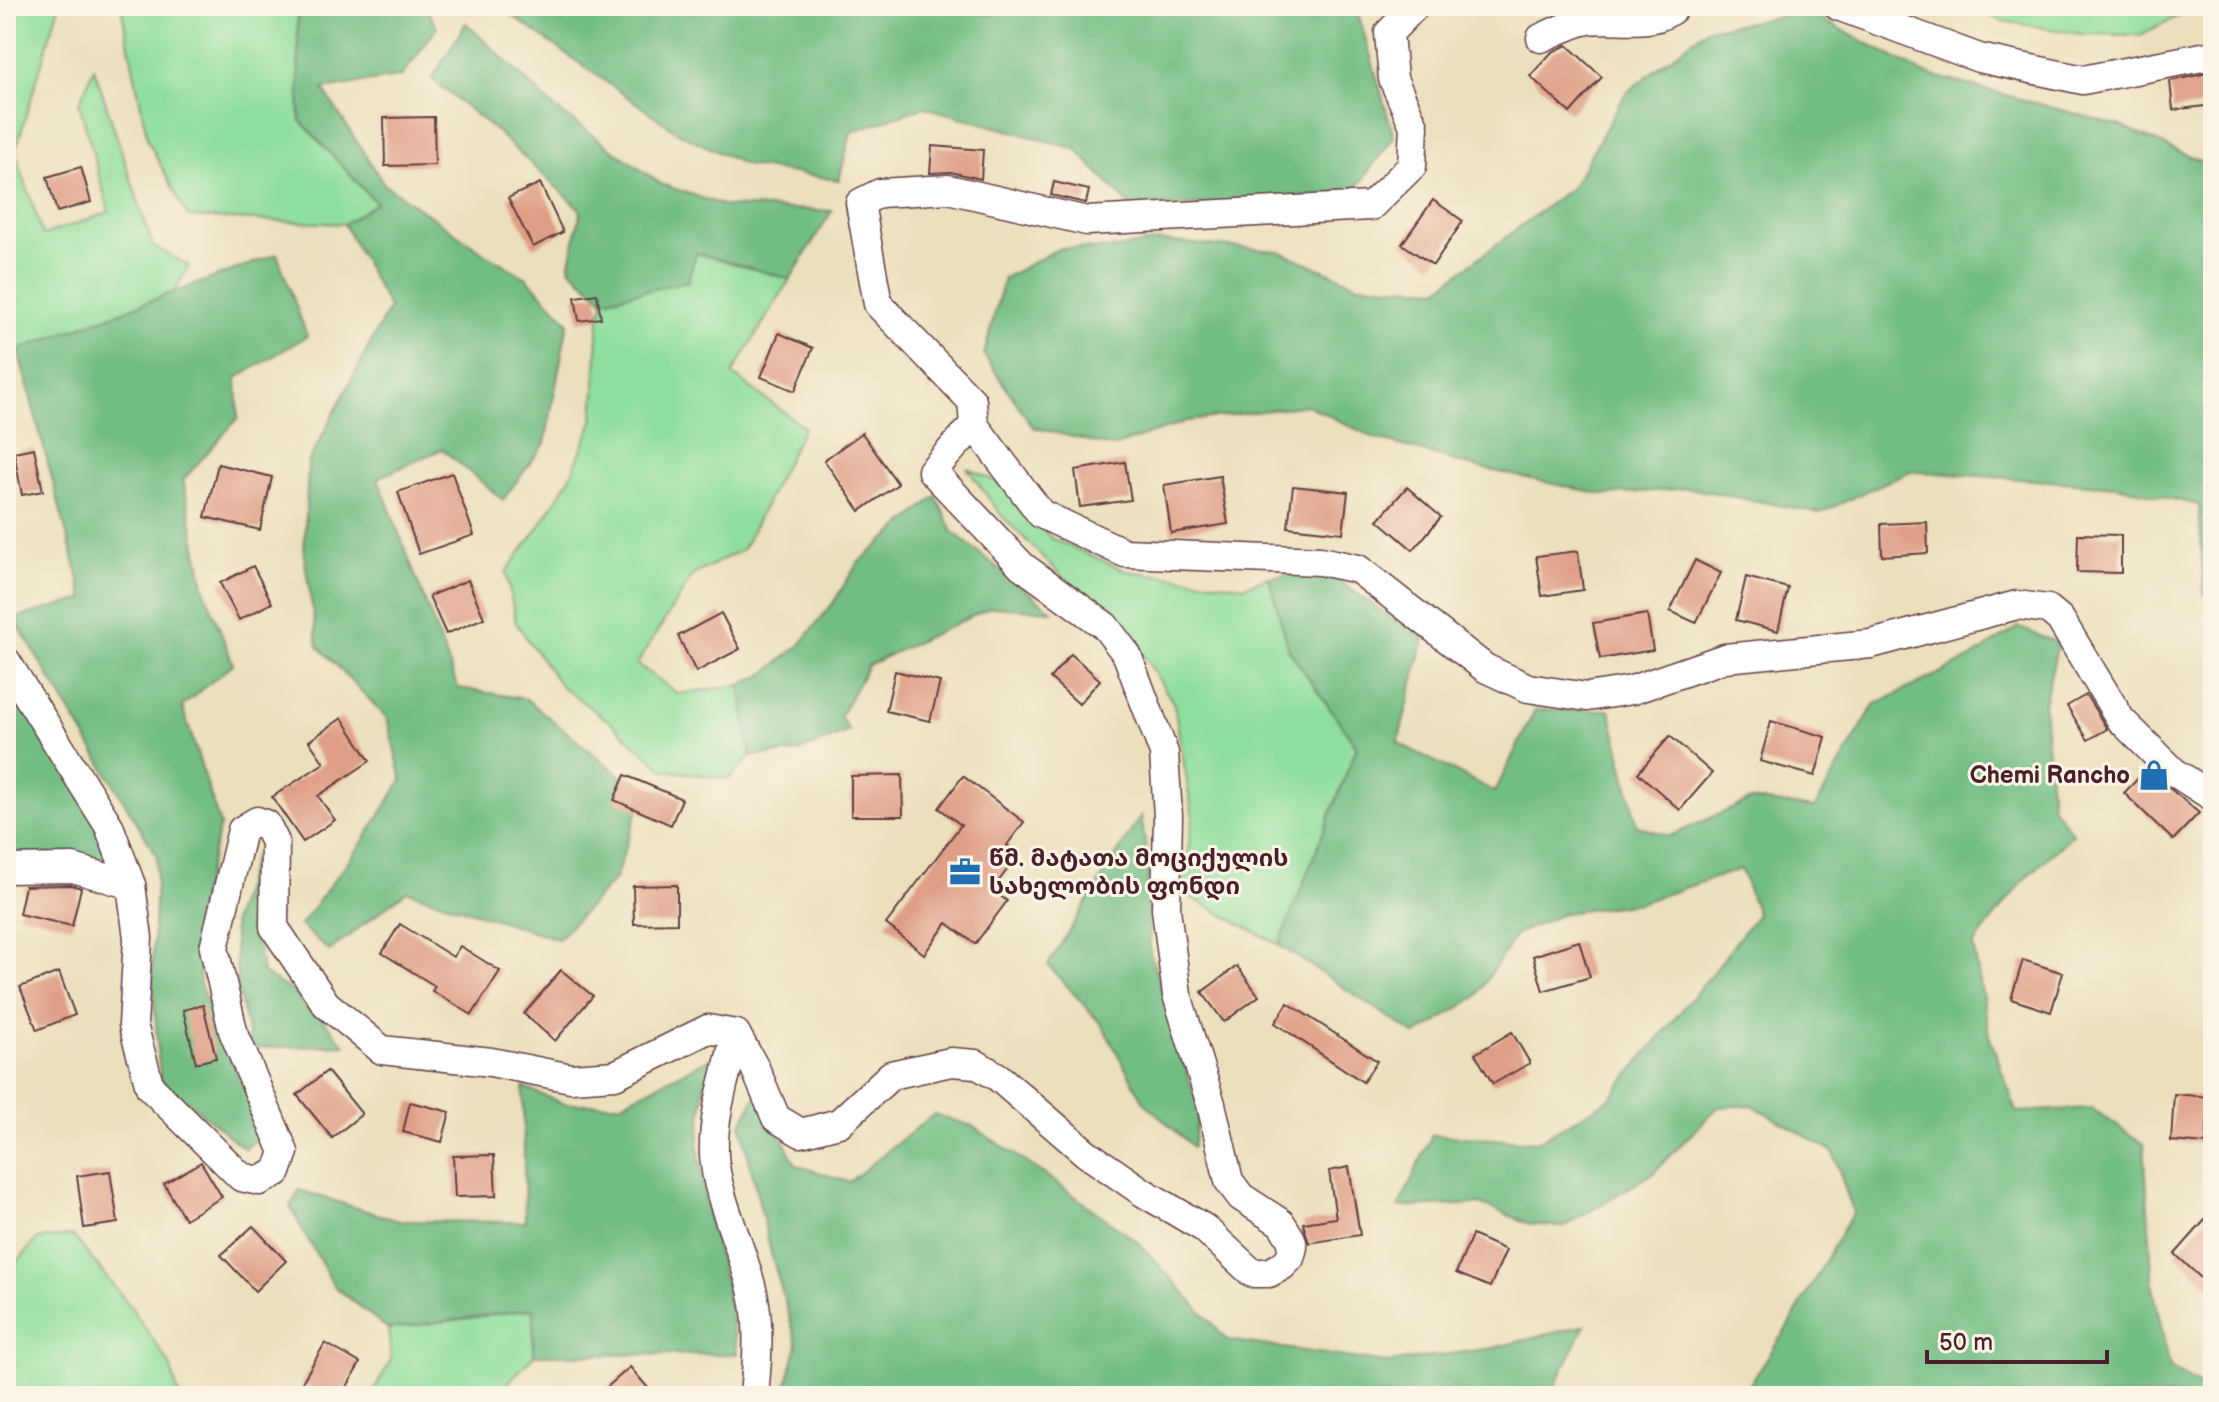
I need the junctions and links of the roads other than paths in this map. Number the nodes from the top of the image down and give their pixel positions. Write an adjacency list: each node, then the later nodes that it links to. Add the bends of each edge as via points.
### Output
1 (1415, 6): 6 (street, via 1389,33 1393,79 1414,126 1412,166 1371,206 1087,221 948,189 880,193 860,203 878,304 972,401)
2 (1676, 6): 4 (street, via 1653,19 1581,21)
3 (1838, 6): 5 (street, via 1979,58 2083,80)
4 (1541, 38)
5 (2213, 55)
6 (974, 425): 8 (street, via 1041,514 1125,553 1320,561 1358,569 1485,668 1528,688 1587,697 1632,690 1725,658 1871,644 2017,605 2048,609 2060,619 2121,720 2174,772); 11 (street, via 932,471 1022,566 1105,626 1127,655 1164,753 1166,909 1177,995 1229,1181 1241,1197 1286,1229 1293,1247 1290,1258 1269,1273 1252,1273 1204,1228 1086,1153 976,1064 951,1062 891,1075 839,1123 801,1133 776,1118)
7 (6, 661): 10 (street, via 109,826)
8 (2213, 797)
9 (6, 869): 10 (street, via 73,868)
10 (131, 885): 11 (street, via 138,938 133,1025 150,1087 241,1177 260,1181 277,1172 284,1152 233,1031 214,948 242,830 257,821 266,824 275,842 274,927 326,1004 382,1050 491,1062 571,1078 615,1075 708,1029)
11 (736, 1034): 12 (street, via 718,1111 714,1156 754,1298)
12 (754, 1396)

